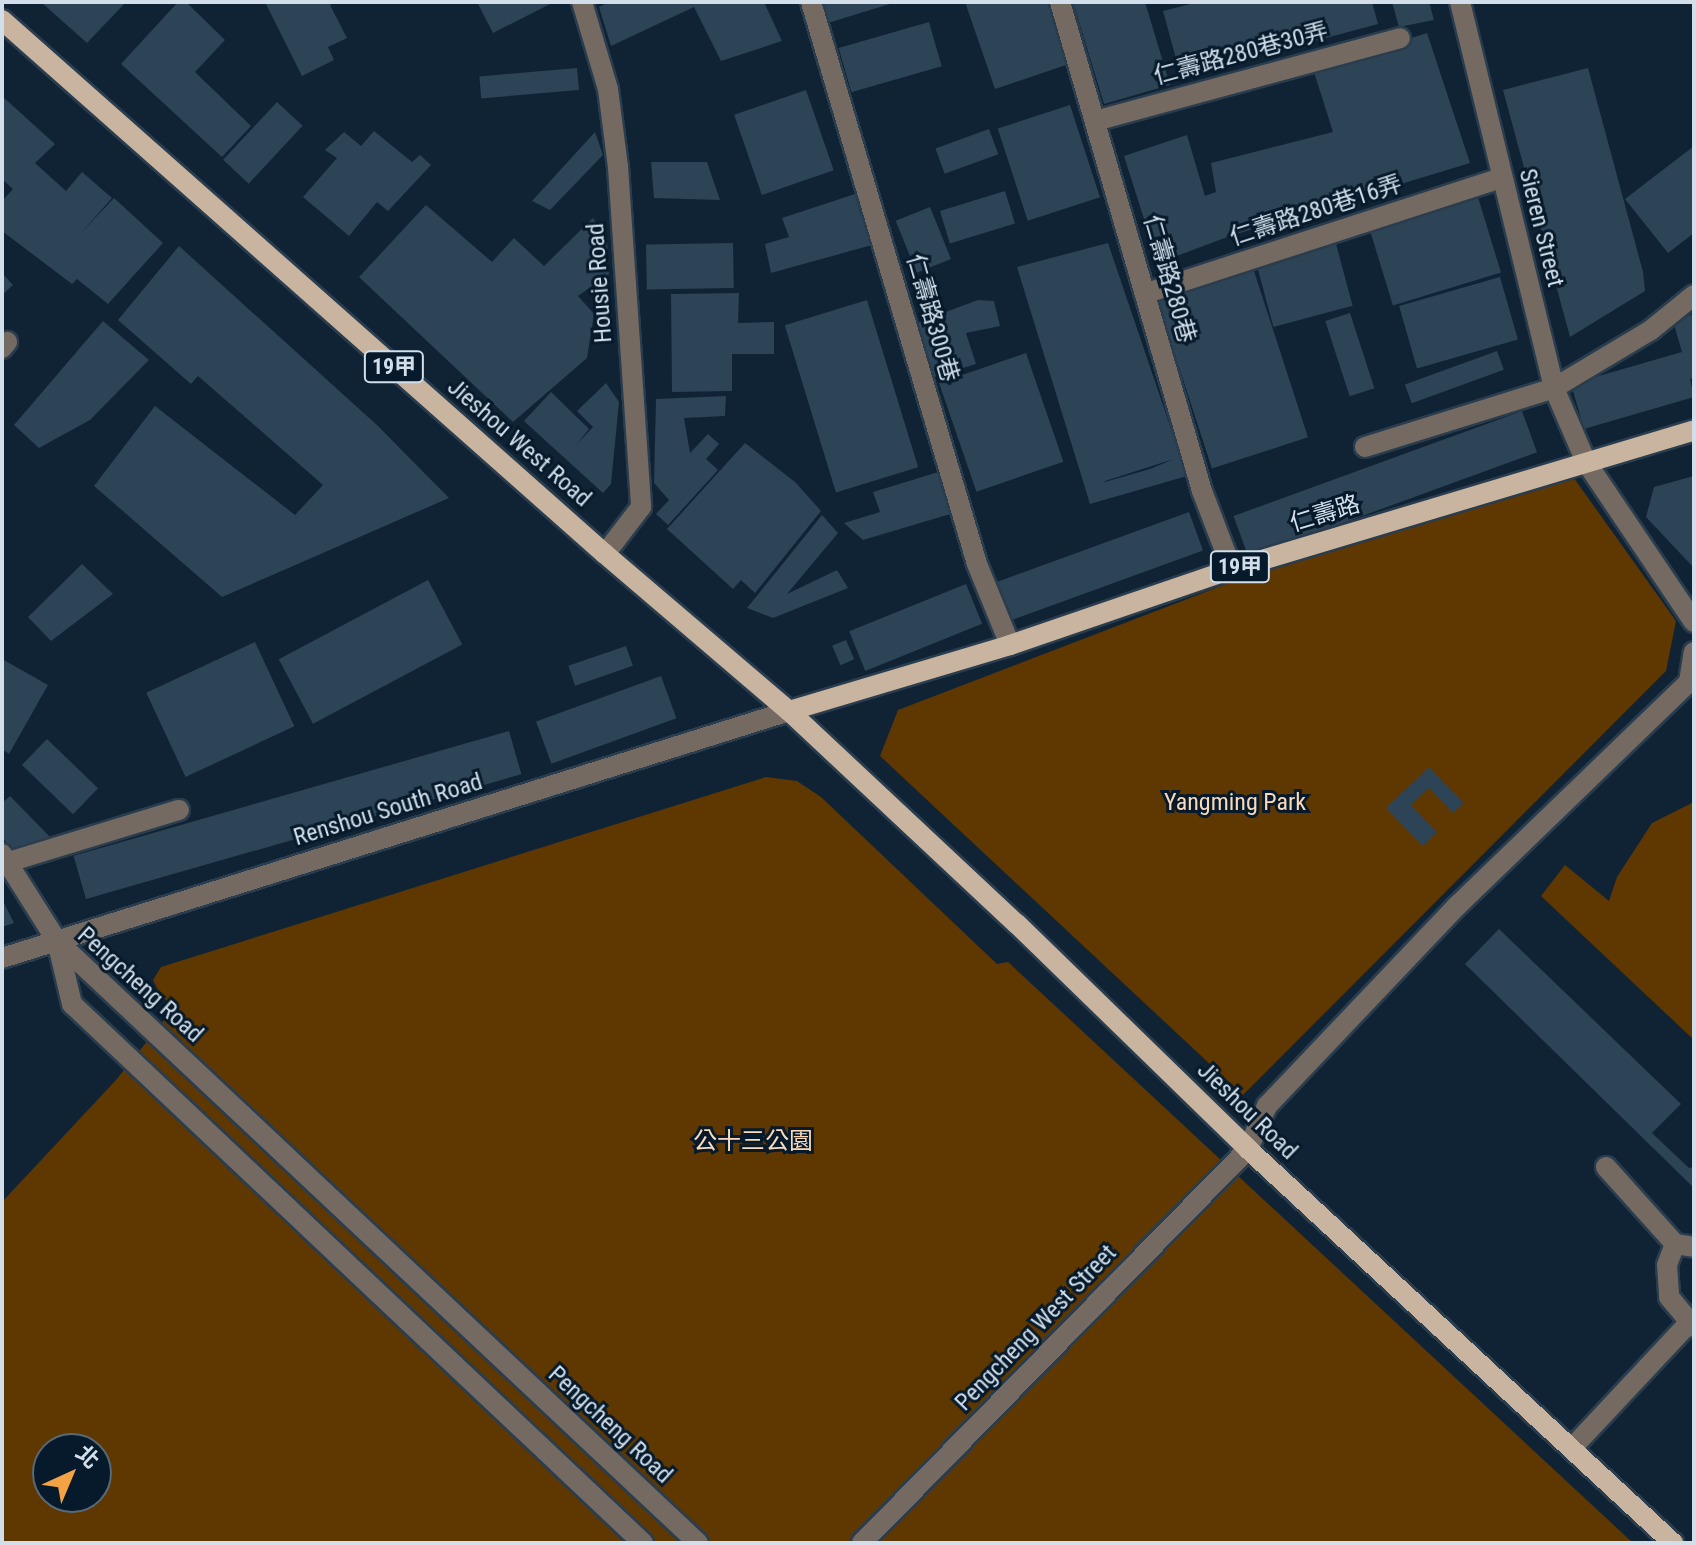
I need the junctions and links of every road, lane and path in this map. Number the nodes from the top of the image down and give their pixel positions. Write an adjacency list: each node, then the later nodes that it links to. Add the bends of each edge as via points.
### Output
1 (584, 2): 15 (street, Housie Road, via 608,89 618,167 641,507)
2 (811, 2): 18 (street, 仁壽路300巷, via 977,564)
3 (1060, 2): 7 (street, 仁壽路280巷)
4 (1460, 2): 8 (street, Sieren Street)
5 (2, 20): 15 (main road, Jieshou West Road / 19甲)
6 (1400, 38): 7 (street, 仁壽路280巷30弄)
7 (1095, 121): 9 (street, 仁壽路280巷)
8 (1501, 178): 9 (street, 仁壽路280巷16弄); 11 (street, Sieren Street)
9 (1147, 293): 16 (street, 仁壽路280巷, via 1202,491)
10 (1694, 295): 11 (street, via 1651,330)
11 (1554, 388): 13 (street); 14 (street, Sieren Street)
12 (1694, 430): 14 (main road, 仁壽路 / 19甲)
13 (1365, 447)
14 (1586, 462): 16 (main road, 仁壽路 / 19甲); 17 (street, Sieren Street)
15 (605, 554): 20 (main road, Jieshou West Road / 19甲)
16 (1232, 569): 18 (main road, 仁壽路 / 19甲)
17 (1694, 622)
18 (1010, 645): 20 (main road, 仁壽路 / 19甲)
19 (1694, 652): 25 (street, via 1689,682 1457,906 1300,1070 1267,1106)
20 (789, 711): 23 (street, Renshou South Road); 25 (main road, Jieshou Road)
21 (179, 810): 22 (street)
22 (5, 860): 23 (street)
23 (57, 941): 24 (street, Renshou South Road); 30 (street, Pengcheng Road, via 72,1004); 31 (street, Pengcheng Road)
24 (2, 958)
25 (1248, 1149): 29 (main road, Jieshou Road); 32 (street, Pengcheng West Street)
26 (1606, 1167): 27 (street)
27 (1685, 1245): 28 (street, via 1667,1265 1669,1297)
28 (1691, 1325): 29 (street)
29 (1572, 1448): 33 (main road, Jieshou Road)
30 (643, 1543)
31 (698, 1543)
32 (862, 1543)
33 (1673, 1543)

